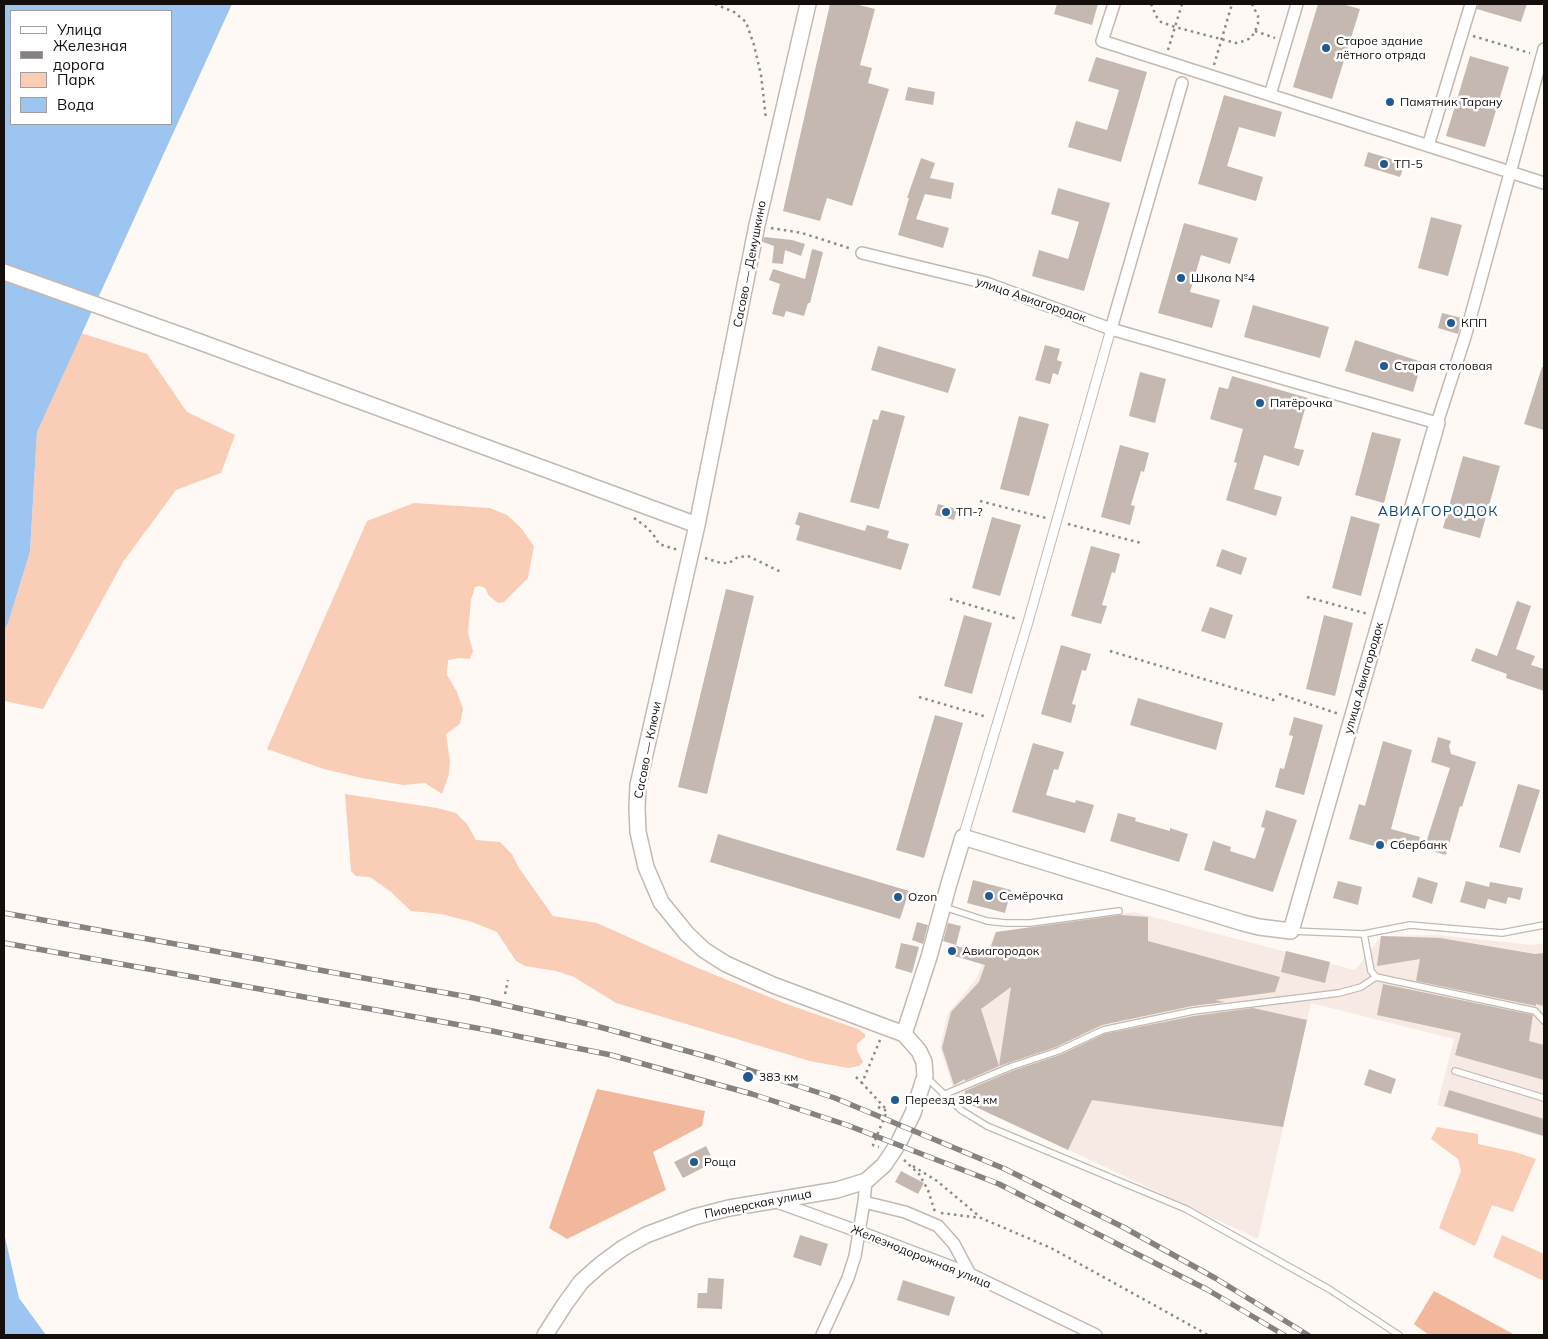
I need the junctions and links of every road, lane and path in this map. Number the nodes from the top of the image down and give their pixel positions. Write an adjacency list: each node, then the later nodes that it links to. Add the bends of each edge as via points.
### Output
1 (715, 4): 20 (path, via 734,12 746,22 761,75)
2 (808, 4): 24 (street, Сасово — Демушкино)
3 (1114, 4): 16 (street, via 1102,41)
4 (1151, 4): 10 (path, via 1161,22)
5 (1182, 4): 10 (path)
6 (1232, 4): 13 (path)
7 (1252, 4): 11 (path, via 1258,16)
8 (1297, 4): 14 (street)
9 (1471, 4): 12 (street)
10 (1175, 27): 13 (path); 16 (path)
11 (1256, 32): 13 (path, via 1244,42); 14 (path)
12 (1462, 32): 15 (path); 21 (street)
13 (1221, 40): 17 (path)
14 (1286, 41): 19 (street)
15 (1540, 52): 22 (street)
16 (1165, 62): 17 (street)
17 (1210, 76): 19 (street)
18 (1182, 83): 27 (street)
19 (1270, 95): 21 (street)
20 (766, 123)
21 (1428, 146): 22 (street)
22 (1511, 173): 23 (street); 28 (street)
23 (1544, 183)
24 (757, 225): 25 (path, via 802,233); 31 (street, Сасово — Демушкино)
25 (862, 253): 27 (street, улица Авиагородок, via 986,283)
26 (4, 272): 31 (street)
27 (1111, 329): 28 (street, улица Авиагородок); 30 (street)
28 (1437, 424): 35 (street, улица Авиагородок)
29 (980, 501): 30 (path)
30 (1057, 521): 32 (path); 36 (street)
31 (697, 525): 53 (street, Сасово — Ключи, via 638,785 638,832 646,868 672,918 704,950 726,964 773,985)
32 (1141, 543)
33 (1307, 597): 35 (path)
34 (950, 600): 36 (path)
35 (1382, 618): 41 (street, улица Авиагородок)
36 (1028, 622): 42 (street)
37 (1110, 651): 40 (path)
38 (1279, 694): 41 (path)
39 (919, 697): 42 (path)
40 (1277, 701)
41 (1353, 718): 47 (street, улица Авиагородок)
42 (998, 720): 43 (street)
43 (963, 837): 44 (street); 47 (street, via 1243,923)
44 (942, 906): 45 (lane, via 987,921 1006,923 1030,923); 54 (street)
45 (1119, 911)
46 (1544, 925): 48 (lane, via 1502,933 1410,925)
47 (1291, 931): 48 (lane)
48 (1364, 934): 49 (lane, via 1370,971)
49 (1376, 977): 52 (lane, via 1535,1011); 59 (lane, via 1361,988 1339,993 1193,1011 1103,1030 1058,1051)
50 (508, 980): 51 (path)
51 (505, 994)
52 (1544, 1021)
53 (886, 1027): 54 (street, Сасово — Ключи); 58 (path)
54 (904, 1034): 56 (street, via 919,1051)
55 (1455, 1071): 60 (lane)
56 (925, 1076): 59 (lane); 63 (street, via 913,1114 898,1144 884,1165)
57 (856, 1077): 58 (path)
58 (862, 1082): 61 (path)
59 (943, 1095): 74 (lane, via 987,1126 1186,1209 1329,1288)
60 (1544, 1098)
61 (886, 1111)
62 (910, 1165): 67 (path, via 937,1181)
63 (866, 1181): 64 (street, Пионерская улица, via 838,1190); 65 (street)
64 (770, 1200): 68 (street, Железнодорожная улица); 70 (street, Пионерская улица, via 694,1217 622,1248 581,1282)
65 (864, 1202): 68 (street); 69 (street, via 905,1212 938,1226 954,1244)
66 (928, 1213): 67 (path)
67 (981, 1218): 73 (path, via 1051,1248)
68 (860, 1232): 69 (street, Железнодорожная улица); 71 (street, via 848,1278)
69 (970, 1274): 72 (street, Железнодорожная улица)
70 (545, 1335)
71 (822, 1335)
72 (1096, 1335)
73 (1208, 1335)
74 (1399, 1335)

